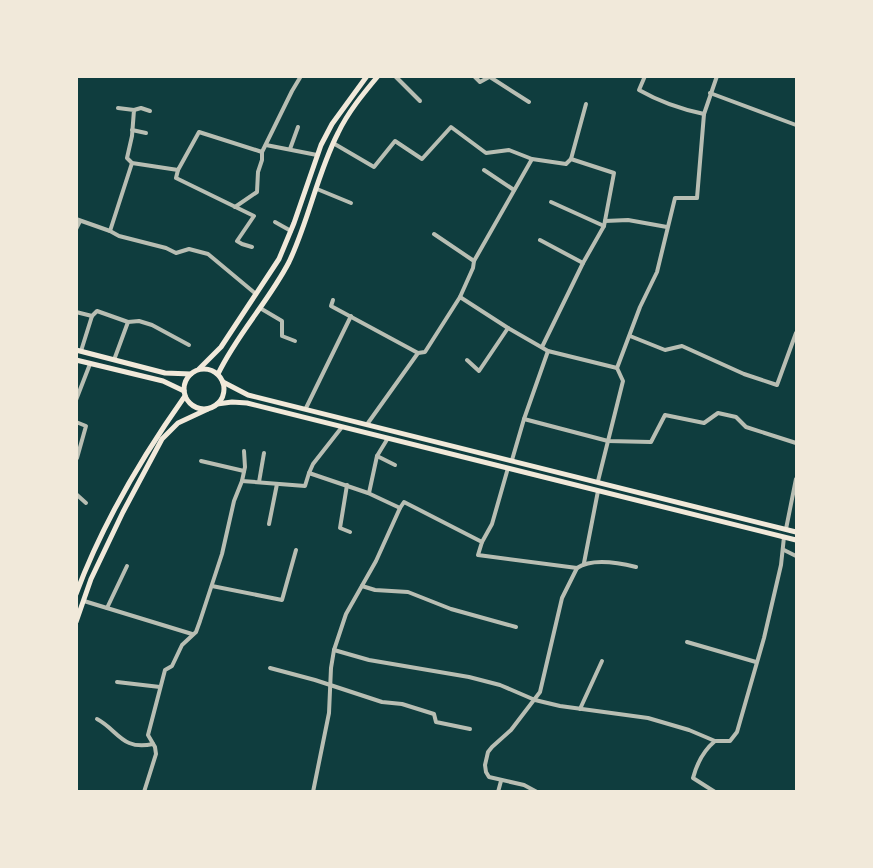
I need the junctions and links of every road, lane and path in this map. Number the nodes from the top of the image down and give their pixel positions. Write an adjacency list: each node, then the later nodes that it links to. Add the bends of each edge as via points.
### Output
1 (301, 76): 24 (street)
2 (366, 76): 17 (main road)
3 (378, 76): 20 (main road)
4 (395, 76): 10 (street)
5 (474, 76): 8 (street, via 480,82)
6 (645, 76): 16 (street, via 639,90 679,109)
7 (717, 76): 9 (street)
8 (490, 77): 11 (street)
9 (710, 93): 16 (street); 18 (street)
10 (420, 101)
11 (529, 102)
12 (586, 104): 29 (street)
13 (118, 108): 14 (street)
14 (134, 110): 15 (street); 21 (street)
15 (150, 111)
16 (704, 114): 41 (street, via 697,198 675,198)
17 (332, 124): 20 (main road); 27 (main road)
18 (796, 124)
19 (298, 127): 25 (street)
20 (340, 129): 23 (main road)
21 (132, 130): 22 (street); 30 (street, via 127,158)
22 (146, 133)
23 (333, 143): 28 (street, via 374,167 395,141 422,159 451,127 486,153 509,150); 33 (main road)
24 (266, 145): 25 (street); 26 (street)
25 (290, 149): 27 (street)
26 (262, 152): 31 (street, via 199,132); 37 (street, via 257,192)
27 (317, 155): 44 (main road)
28 (532, 159): 29 (street, via 566,164); 34 (street)
29 (571, 159): 40 (street, via 614,172)
30 (132, 163): 31 (street); 43 (street)
31 (178, 171): 37 (street, via 176,178)
32 (484, 171): 34 (street)
33 (317, 189): 36 (street); 53 (main road, via 290,260)
34 (514, 190): 48 (street)
35 (551, 202): 40 (street)
36 (351, 203)
37 (235, 207): 47 (street, via 254,216 237,241)
38 (78, 220): 42 (street); 43 (street)
39 (275, 222): 44 (street)
40 (604, 224): 41 (street, via 628,220); 49 (street)
41 (667, 227): 60 (street, via 657,272)
42 (76, 229)
43 (110, 231): 50 (street, via 176,253 189,249 208,254)
44 (291, 231): 50 (main road, via 279,259)
45 (434, 234): 48 (street)
46 (540, 240): 49 (street)
47 (252, 247)
48 (474, 261): 51 (street)
49 (582, 264): 63 (street)
50 (256, 294): 72 (main road, via 221,347)
51 (460, 297): 58 (street); 66 (street, via 425,352)
52 (333, 300): 56 (street, via 332,306)
53 (260, 308): 61 (street, via 282,321 282,336); 74 (main road, via 228,352)
54 (76, 312): 55 (street)
55 (92, 316): 57 (street, via 97,311); 64 (street)
56 (351, 316): 66 (street); 79 (street)
57 (128, 322): 62 (street, via 152,325); 68 (street)
58 (508, 328): 63 (street); 69 (street, via 480,371)
59 (796, 333): 60 (street, via 777,385 682,346 665,350)
60 (630, 336): 71 (street)
61 (296, 341)
62 (189, 345)
63 (542, 347): 65 (street)
64 (79, 351): 68 (main road)
65 (548, 351): 71 (street); 81 (street)
66 (418, 353): 83 (street)
67 (76, 360): 70 (main road)
68 (114, 360): 73 (main road, via 165,373)
69 (467, 360)
70 (90, 363): 76 (main road, via 163,381); 77 (street)
71 (617, 368): 86 (street, via 623,381)
72 (199, 369): 73 (main road); 74 (main road)
73 (191, 374): 76 (main road, via 185,381)
74 (218, 374): 75 (main road)
75 (223, 382): 78 (main road, via 224,392); 79 (main road, via 248,395)
76 (184, 393): 80 (main road, via 194,407); 125 (main road, via 120,498)
77 (76, 400)
78 (217, 404): 80 (main road); 84 (main road, via 247,403)
79 (306, 408): 83 (main road)
80 (208, 409): 126 (main road, via 178,423 162,439)
81 (524, 419): 86 (street); 92 (street)
82 (76, 422): 91 (street, via 86,426)
83 (368, 423): 92 (main road)
84 (343, 427): 85 (main road); 98 (street)
85 (388, 438): 90 (street); 95 (main road)
86 (608, 441): 87 (street, via 651,442 665,415 704,423 718,413 736,417 746,427); 102 (street)
87 (796, 443)
88 (244, 451): 97 (street)
89 (264, 453): 103 (street)
90 (377, 456): 94 (street); 107 (street)
91 (77, 458)
92 (512, 460): 96 (main road)
93 (201, 461): 97 (street)
94 (395, 465)
95 (509, 467): 99 (main road); 117 (street, via 492,524)
96 (543, 468): 99 (main road); 102 (main road)
97 (244, 471): 101 (street)
98 (309, 473): 104 (street, via 304,486); 105 (street)
99 (541, 476): 106 (main road)
100 (796, 479): 112 (street)
101 (242, 481): 103 (street); 127 (street)
102 (598, 481): 112 (main road)
103 (259, 482): 104 (street)
104 (277, 484): 111 (street)
105 (347, 485): 107 (street); 113 (street, via 340,528)
106 (598, 490): 115 (main road); 121 (street)
107 (369, 493): 110 (street)
108 (76, 494): 109 (street)
109 (87, 503)
110 (400, 508): 117 (street, via 404,502); 128 (street)
111 (269, 524)
112 (786, 529): 114 (main road)
113 (350, 532)
114 (796, 532)
115 (784, 537): 116 (main road); 119 (street)
116 (796, 540)
117 (482, 542): 124 (street, via 478,555)
118 (296, 550): 127 (street, via 282,600)
119 (784, 550): 120 (street); 138 (street)
120 (796, 556)
121 (584, 563): 123 (street); 124 (street)
122 (126, 566): 131 (street)
123 (636, 567)
124 (577, 568): 143 (street, via 562,598 545,674)
125 (83, 576): 126 (main road); 129 (main road)
126 (91, 579): 130 (main road)
127 (212, 586): 134 (street)
128 (362, 586): 133 (street, via 408,592); 136 (street, via 346,614)
129 (76, 594)
130 (84, 601): 131 (street); 132 (main road)
131 (107, 608): 134 (street)
132 (76, 622)
133 (516, 627)
134 (193, 634): 142 (street, via 182,645 172,666 165,670)
135 (687, 642): 138 (street)
136 (334, 650): 141 (street); 143 (street, via 489,682)
137 (602, 661): 144 (street)
138 (756, 662): 147 (street, via 734,738)
139 (270, 669): 141 (street)
140 (117, 682): 142 (street)
141 (330, 686): 146 (street, via 422,709 434,714 436,722); 151 (street, via 325,739)
142 (160, 687): 148 (street, via 148,735)
143 (535, 700): 144 (street); 149 (street, via 488,752 486,772)
144 (580, 709): 147 (street, via 648,718)
145 (97, 719): 148 (street, via 125,741)
146 (470, 729)
147 (715, 741): 154 (street, via 706,748 693,778)
148 (153, 744): 150 (street, via 156,754)
149 (501, 781): 152 (street); 153 (street)
150 (144, 792)
151 (313, 792)
152 (498, 792)
153 (537, 792)
154 (715, 792)

